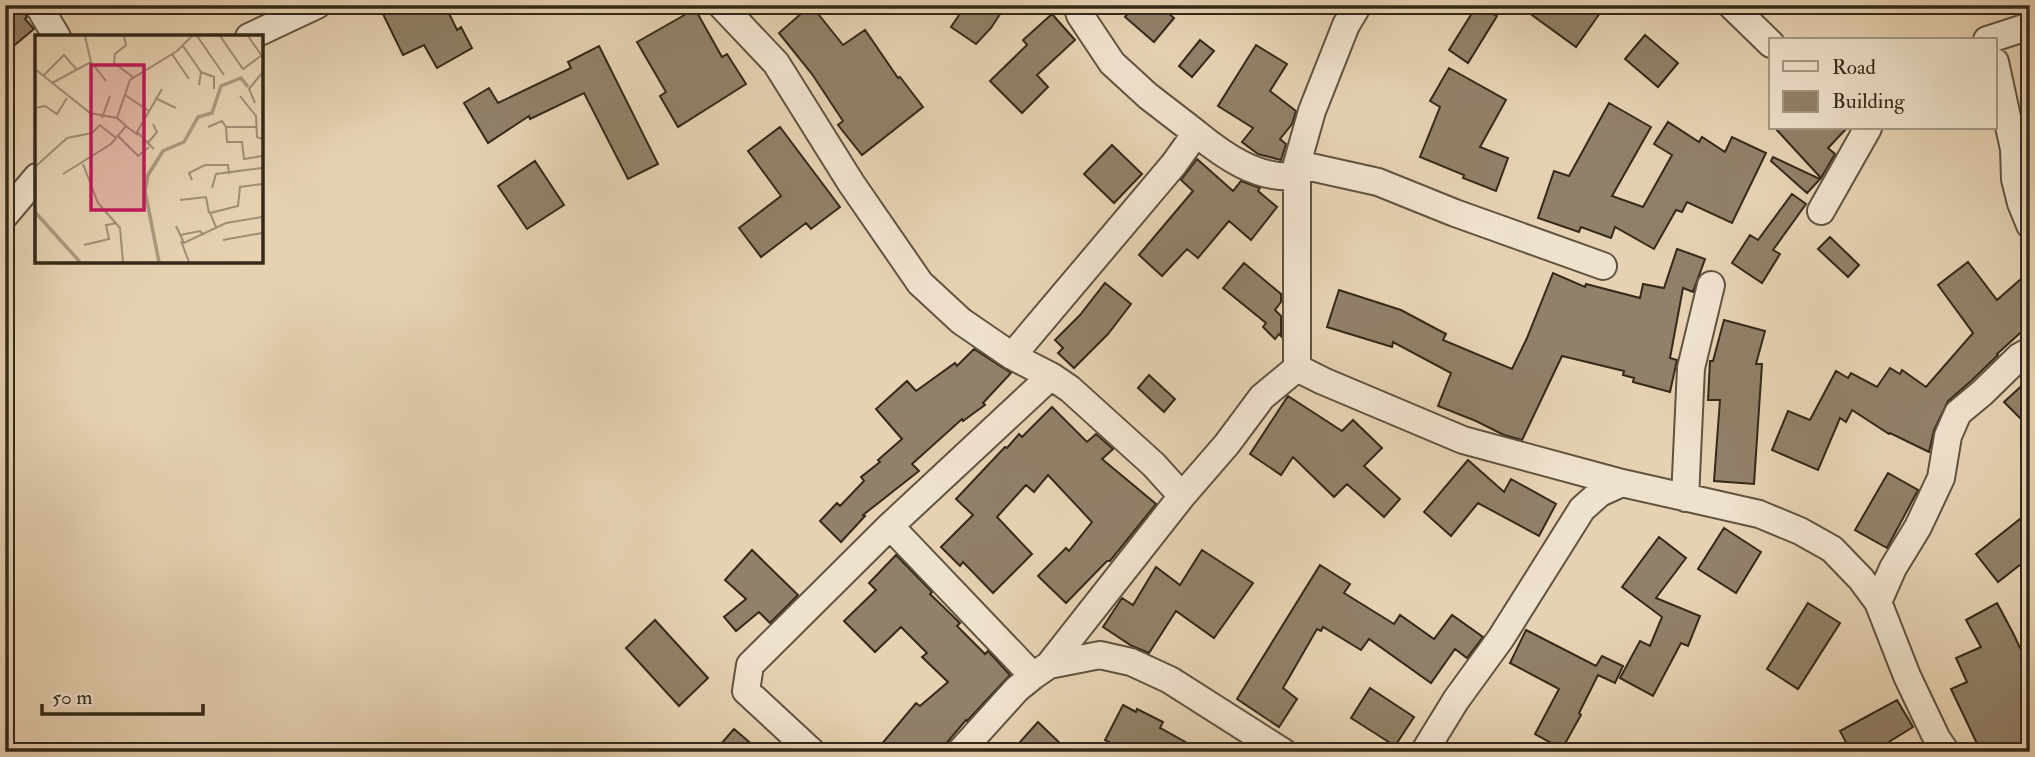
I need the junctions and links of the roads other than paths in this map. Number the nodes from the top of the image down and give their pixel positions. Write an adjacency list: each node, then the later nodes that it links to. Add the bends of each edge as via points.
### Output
1 (38, 5): 8 (street)
2 (317, 5): 9 (street)
3 (721, 5): 23 (street, via 776,63 920,283 961,321)
4 (1077, 5): 14 (street, via 1112,62)
5 (1358, 5): 15 (street, via 1312,111)
6 (1731, 5): 11 (street)
7 (2030, 26): 10 (street)
8 (56, 35)
9 (253, 35)
10 (1995, 38)
11 (1769, 42)
12 (1996, 67): 19 (street, via 2014,149 2015,179)
13 (1863, 130): 17 (street)
14 (1196, 133): 15 (street, via 1223,154 1259,171 1273,176); 23 (street)
15 (1297, 170): 20 (street, via 1378,182); 24 (street)
16 (35, 179): 18 (street)
17 (1821, 211)
18 (5, 215)
19 (2030, 225)
20 (1603, 266)
21 (1711, 285): 28 (street, via 1691,368)
22 (2030, 351): 30 (street, via 1958,413 1948,436 1941,478)
23 (1012, 356): 25 (street)
24 (1297, 368): 26 (street, via 1463,440); 27 (street, via 1262,397)
25 (1051, 376): 27 (street, via 1123,436); 29 (street)
26 (1622, 483): 28 (street); 35 (street, via 1581,509)
27 (1182, 496): 31 (street)
28 (1685, 498): 30 (street, via 1759,514 1800,531 1832,550)
29 (890, 526): 31 (street); 32 (street, via 750,665 746,691)
30 (1878, 602): 36 (street, via 1907,676)
31 (1041, 670): 33 (street, via 1017,689); 34 (street, via 1100,655 1130,662 1170,680)
32 (811, 752)
33 (960, 752)
34 (1283, 752)
35 (1424, 752)
36 (1947, 752)

